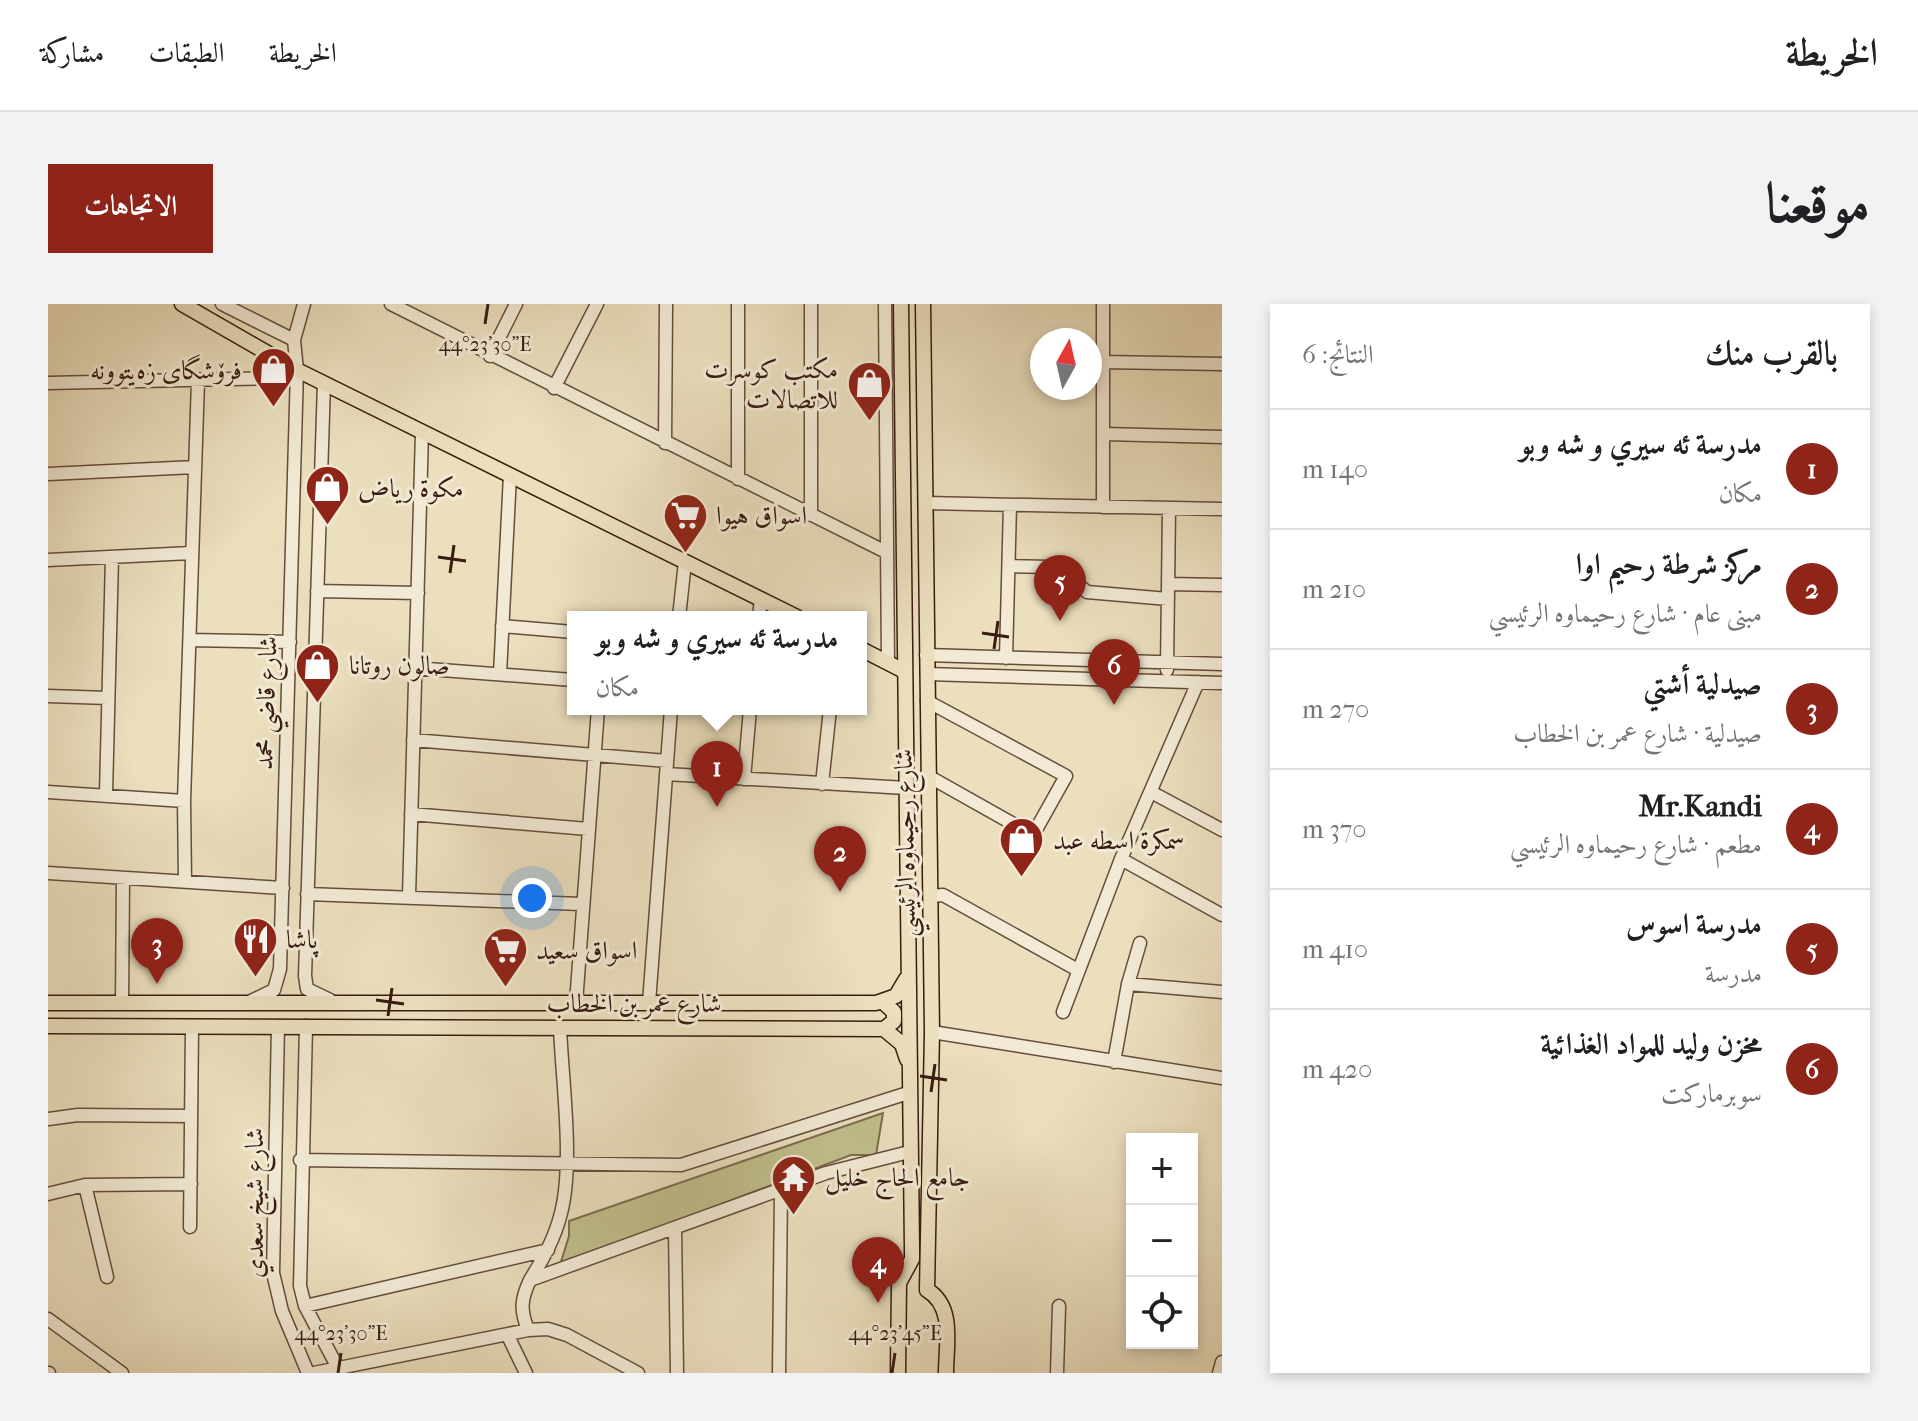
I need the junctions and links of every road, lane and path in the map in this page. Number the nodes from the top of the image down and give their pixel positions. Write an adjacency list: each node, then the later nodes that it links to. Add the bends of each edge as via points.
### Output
1 (182, 304): 18 (main road)
2 (222, 304): 14 (street)
3 (304, 304): 14 (street)
4 (391, 304): 15 (street)
5 (516, 304): 15 (street)
6 (597, 304): 22 (street)
7 (666, 304): 26 (street)
8 (738, 304): 30 (street)
9 (811, 304): 36 (street)
10 (885, 304): 37 (street)
11 (901, 304): 64 (main road, شارع رحيماوه الرئيسي)
12 (923, 304): 31 (main road, شارع رحيماوه الرئيسي)
13 (1103, 304): 16 (street)
14 (294, 340): 18 (street, شارع قاضي محمد)
15 (490, 356): 22 (street)
16 (1104, 362): 17 (street); 24 (street)
17 (1222, 364)
18 (294, 368): 19 (street, via 283,378); 21 (main road); 55 (street, شارع قاضي محمد)
19 (198, 381): 20 (street); 27 (street)
20 (48, 383)
21 (324, 383): 23 (main road); 45 (street, شارع قاضي محمد)
22 (554, 388): 26 (street)
23 (422, 432): 29 (main road); 46 (street)
24 (1105, 434): 25 (street); 33 (street)
25 (1222, 437)
26 (665, 443): 30 (street)
27 (195, 467): 28 (street); 38 (street)
28 (48, 474)
29 (510, 475): 41 (main road); 52 (street)
30 (738, 479): 36 (street)
31 (925, 503): 32 (street); 57 (main road, شارع رحيماوه الرئيسي)
32 (1010, 505): 33 (street); 42 (street)
33 (1103, 507): 34 (street)
34 (1169, 508): 35 (street); 43 (street)
35 (1222, 509)
36 (811, 515): 37 (street)
37 (886, 552): 61 (street)
38 (191, 553): 39 (street); 54 (street)
39 (112, 557): 40 (street); 73 (street)
40 (48, 560)
41 (685, 562): 47 (main road); 49 (street)
42 (1009, 566): 48 (street, via 1048,567 1087,592); 59 (street)
43 (1168, 584): 44 (street); 48 (street)
44 (1222, 585)
45 (317, 591): 46 (street); 74 (street, شارع قاضي محمد)
46 (418, 593): 63 (street)
47 (761, 599): 50 (street); 51 (main road)
48 (1168, 599): 60 (street)
49 (680, 611)
50 (760, 611)
51 (785, 611)
52 (502, 626): 53 (street); 65 (street)
53 (567, 631)
54 (190, 640): 55 (street); 91 (street)
55 (290, 642): 76 (street, شارع قاضي محمد)
56 (867, 652): 61 (main road)
57 (926, 655): 58 (street); 66 (main road, شارع رحيماوه الرئيسي)
58 (944, 655): 59 (street); 67 (street)
59 (1006, 658): 60 (street)
60 (1167, 662): 62 (street); 69 (street)
61 (888, 663): 64 (main road)
62 (1222, 664)
63 (415, 668): 65 (street); 81 (street)
64 (904, 671): 90 (main road, شارع رحيماوه الرئيسي)
65 (500, 674): 68 (street)
66 (927, 674): 67 (street); 75 (main road, شارع رحيماوه الرئيسي)
67 (945, 674): 69 (street)
68 (567, 680)
69 (1168, 681): 70 (street)
70 (1198, 682): 71 (street); 88 (street)
71 (1222, 683)
72 (48, 696): 73 (street)
73 (108, 698): 89 (street)
74 (314, 701): 76 (street); 103 (street, شارع قاضي محمد)
75 (927, 701): 84 (main road, شارع رحيماوه الرئيسي); 84 (street, via 1066,776 1033,835)
76 (288, 702): 102 (street, شارع قاضي محمد)
77 (598, 715): 82 (street)
78 (670, 715): 83 (street)
79 (749, 715): 85 (street)
80 (829, 715): 86 (street)
81 (413, 740): 82 (street); 93 (street)
82 (595, 755): 83 (street); 94 (street)
83 (666, 767): 85 (street); 119 (street)
84 (928, 776): 92 (main road, شارع رحيماوه الرئيسي)
85 (744, 779): 86 (street)
86 (822, 784): 90 (street)
87 (48, 792): 89 (street)
88 (1151, 792): 95 (street); 98 (street)
89 (106, 793): 91 (street)
90 (906, 795): 92 (main road, via 916,813); 96 (main road, شارع رحيماوه الرئيسي)
91 (184, 801): 101 (street)
92 (929, 803): 97 (main road, شارع رحيماوه الرئيسي)
93 (411, 814): 94 (street); 104 (street)
94 (588, 829): 106 (street)
95 (1222, 830)
96 (906, 835): 97 (main road, via 913,824); 110 (main road, شارع رحيماوه الرئيسي)
97 (929, 835): 105 (main road, شارع رحيماوه الرئيسي)
98 (1121, 859): 107 (street); 109 (street)
99 (48, 873): 100 (street)
100 (123, 878): 101 (street); 114 (street)
101 (185, 882): 102 (street)
102 (283, 888): 115 (street, شارع قاضي محمد, via 278,984 263,998)
103 (307, 894): 104 (street); 116 (street, شارع قاضي محمد, via 307,989)
104 (409, 896): 106 (street)
105 (930, 896): 109 (street, via 943,895); 131 (main road, شارع رحيماوه الرئيسي)
106 (581, 904): 118 (street)
107 (1222, 915)
108 (1140, 943): 111 (street)
109 (1076, 969): 122 (street)
110 (908, 970): 113 (main road, via 902,990); 133 (main road, شارع رحيماوه الرئيسي)
111 (1128, 984): 112 (street); 132 (street)
112 (1222, 992)
113 (883, 1002): 120 (main road, شارع عمر بن الخطاب); 130 (main road, via 894,1012 894,1021)
114 (122, 1003): 115 (main road, شارع عمر بن الخطاب); 121 (main road, شارع عمر بن الخطاب)
115 (232, 1003): 116 (main road, شارع عمر بن الخطاب)
116 (345, 1003): 117 (main road, شارع عمر بن الخطاب)
117 (483, 1003): 118 (main road, شارع عمر بن الخطاب); 127 (main road)
118 (576, 1003): 119 (main road, شارع عمر بن الخطاب)
119 (649, 1003): 120 (main road, شارع عمر بن الخطاب)
120 (753, 1003): 129 (main road)
121 (50, 1004): 123 (main road)
122 (1063, 1012)
123 (50, 1026): 124 (main road, شارع عمر بن الخطاب)
124 (192, 1026): 125 (main road, شارع عمر بن الخطاب); 136 (street)
125 (278, 1026): 126 (main road, شارع عمر بن الخطاب); 159 (street, شارع شيخ سعدي, via 273,1273 282,1311)
126 (306, 1026): 127 (main road, شارع عمر بن الخطاب); 139 (street, شارع شيخ سعدي)
127 (482, 1027): 128 (main road, شارع عمر بن الخطاب)
128 (560, 1027): 129 (main road, شارع عمر بن الخطاب); 140 (street)
129 (754, 1027): 130 (main road, شارع عمر بن الخطاب)
130 (884, 1029): 133 (main road, via 902,1044)
131 (932, 1032): 132 (street); 165 (main road, شارع رحيماوه الرئيسي, via 927,1290 946,1315)
132 (1114, 1062): 134 (street)
133 (910, 1066): 135 (main road, شارع رحيماوه الرئيسي)
134 (1222, 1078)
135 (908, 1093): 138 (main road, شارع رحيماوه الرئيسي); 140 (street, via 681,1165)
136 (191, 1116): 137 (street); 141 (street)
137 (48, 1119)
138 (909, 1152): 143 (street); 164 (main road, شارع رحيماوه الرئيسي, via 912,1259 899,1283)
139 (300, 1160): 140 (street); 150 (street, شارع شيخ سعدي, via 300,1286)
140 (565, 1164): 147 (street, via 562,1211)
141 (191, 1184): 142 (street); 145 (street)
142 (85, 1185): 144 (street); 148 (street)
143 (781, 1190): 146 (street); 163 (street)
144 (48, 1194)
145 (190, 1227)
146 (675, 1228): 149 (street); 162 (street)
147 (548, 1250): 149 (street); 150 (street)
148 (107, 1277)
149 (530, 1280): 153 (street, via 521,1312)
150 (305, 1306): 156 (street, شارع شيخ سعدي)
151 (1059, 1306): 166 (street)
152 (48, 1319): 158 (street)
153 (528, 1330): 154 (street); 161 (street, via 567,1335)
154 (508, 1336): 157 (street); 160 (street)
155 (1222, 1362): 167 (street)
156 (338, 1368): 157 (street); 159 (street)
157 (367, 1370)
158 (122, 1373)
159 (311, 1373)
160 (526, 1373)
161 (638, 1373)
162 (677, 1373)
163 (779, 1373)
164 (898, 1373)
165 (946, 1373)
166 (1057, 1373)
167 (1219, 1373)

